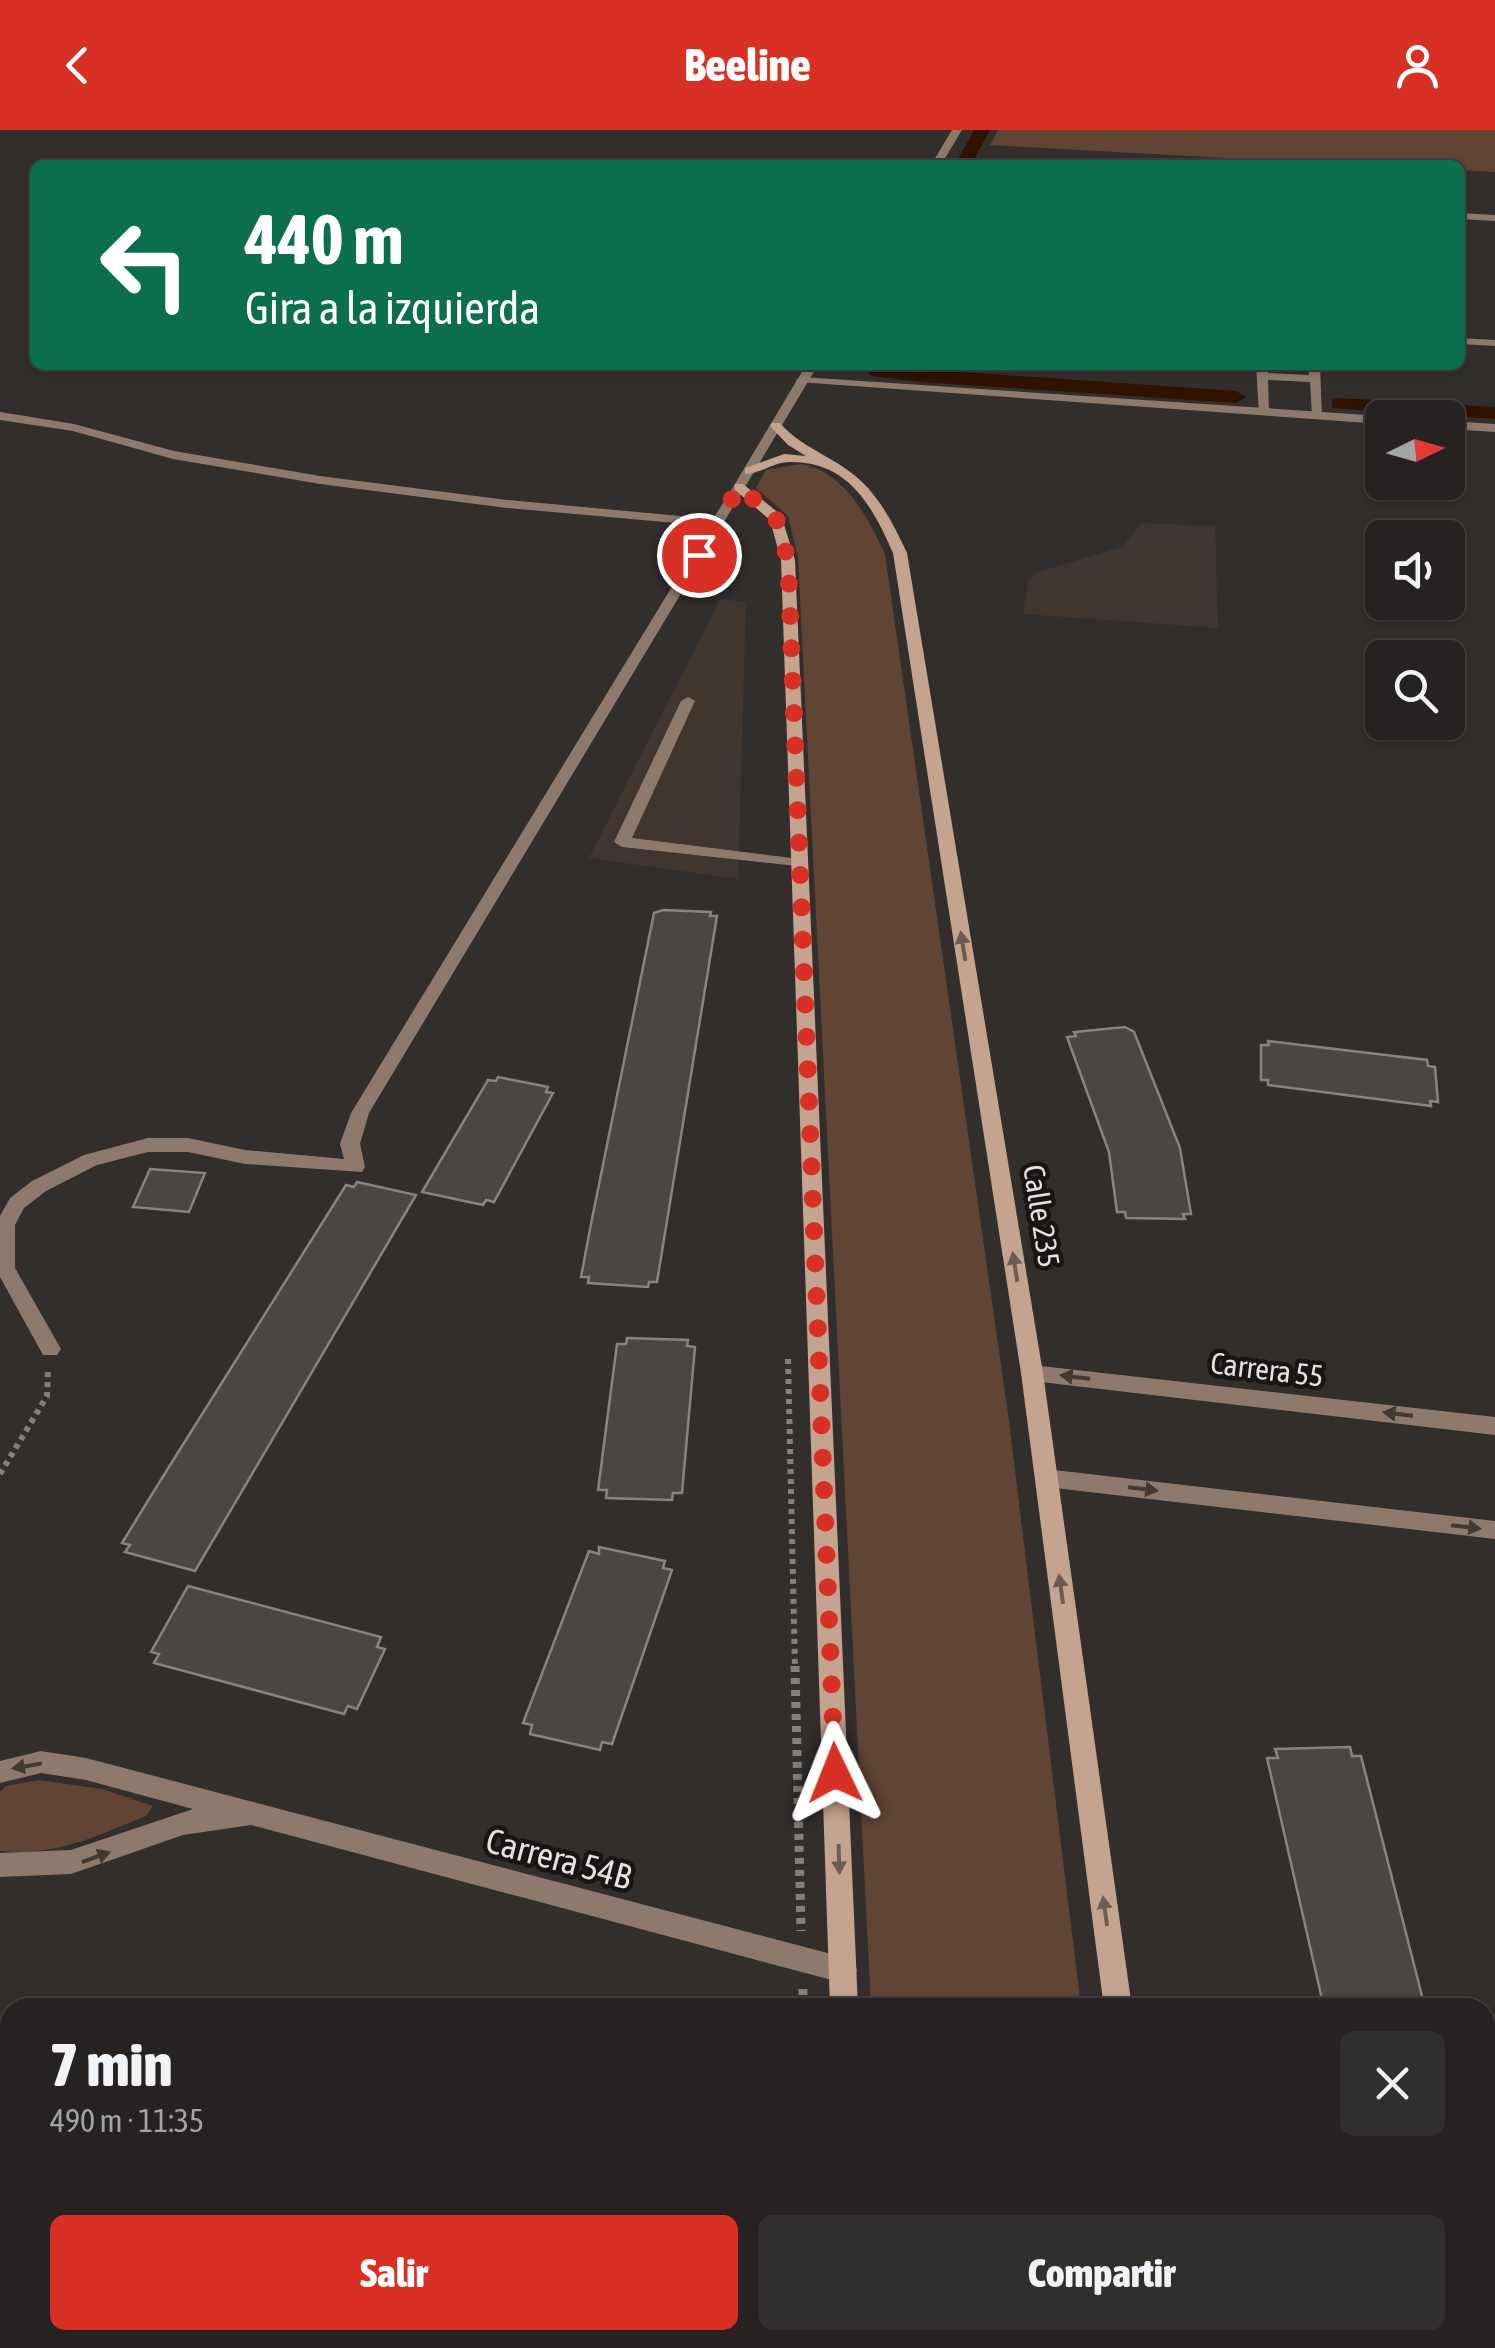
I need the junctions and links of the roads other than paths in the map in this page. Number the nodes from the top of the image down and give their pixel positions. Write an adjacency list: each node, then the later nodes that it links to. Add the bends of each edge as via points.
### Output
1 (958, 130): 2 (street)
2 (939, 160)
3 (1465, 216): 4 (street)
4 (1495, 218)
5 (1465, 341): 6 (street)
6 (1495, 343)
7 (809, 370): 11 (street)
8 (1262, 370): 10 (street); 12 (street)
9 (1314, 370): 10 (street)
10 (1315, 379): 14 (street)
11 (802, 380): 12 (street); 17 (street)
12 (1263, 412): 14 (street)
13 (0, 416): 21 (street, via 320,480)
14 (1318, 416): 15 (street)
15 (1365, 419)
16 (1465, 425): 18 (street)
17 (776, 426): 19 (main road, Calle 235); 20 (street)
18 (1495, 428)
19 (830, 464): 20 (main road, via 784,458); 25 (main road, Calle 235, one-way to 19, via 900,553 882,514 854,480)
20 (744, 479): 21 (street); 23 (main road, via 776,518 788,560)
21 (718, 523): 24 (street, via 360,1113 350,1144 355,1167 148,1145 91,1160 39,1186 17,1203 5,1225 5,1268)
22 (688, 702): 23 (street, via 622,842)
23 (800, 864): 32 (main road, one-way to 32)
24 (50, 1349)
25 (1032, 1372): 26 (street, Carrera 55, one-way to 25); 27 (main road, Calle 235)
26 (1495, 1426)
27 (1046, 1478): 28 (street, one-way to 28); 34 (main road, Calle 235, one-way to 27)
28 (1495, 1530)
29 (0, 1772): 30 (street, Carrera 54B, one-way to 29, via 86,1769 41,1762)
30 (258, 1813): 31 (street, Carrera 54B, one-way to 30, via 79,1864 179,1824); 32 (street, Carrera 54B)
31 (0, 1865)
32 (843, 1970): 33 (main road)
33 (844, 1998)
34 (1117, 1998)

